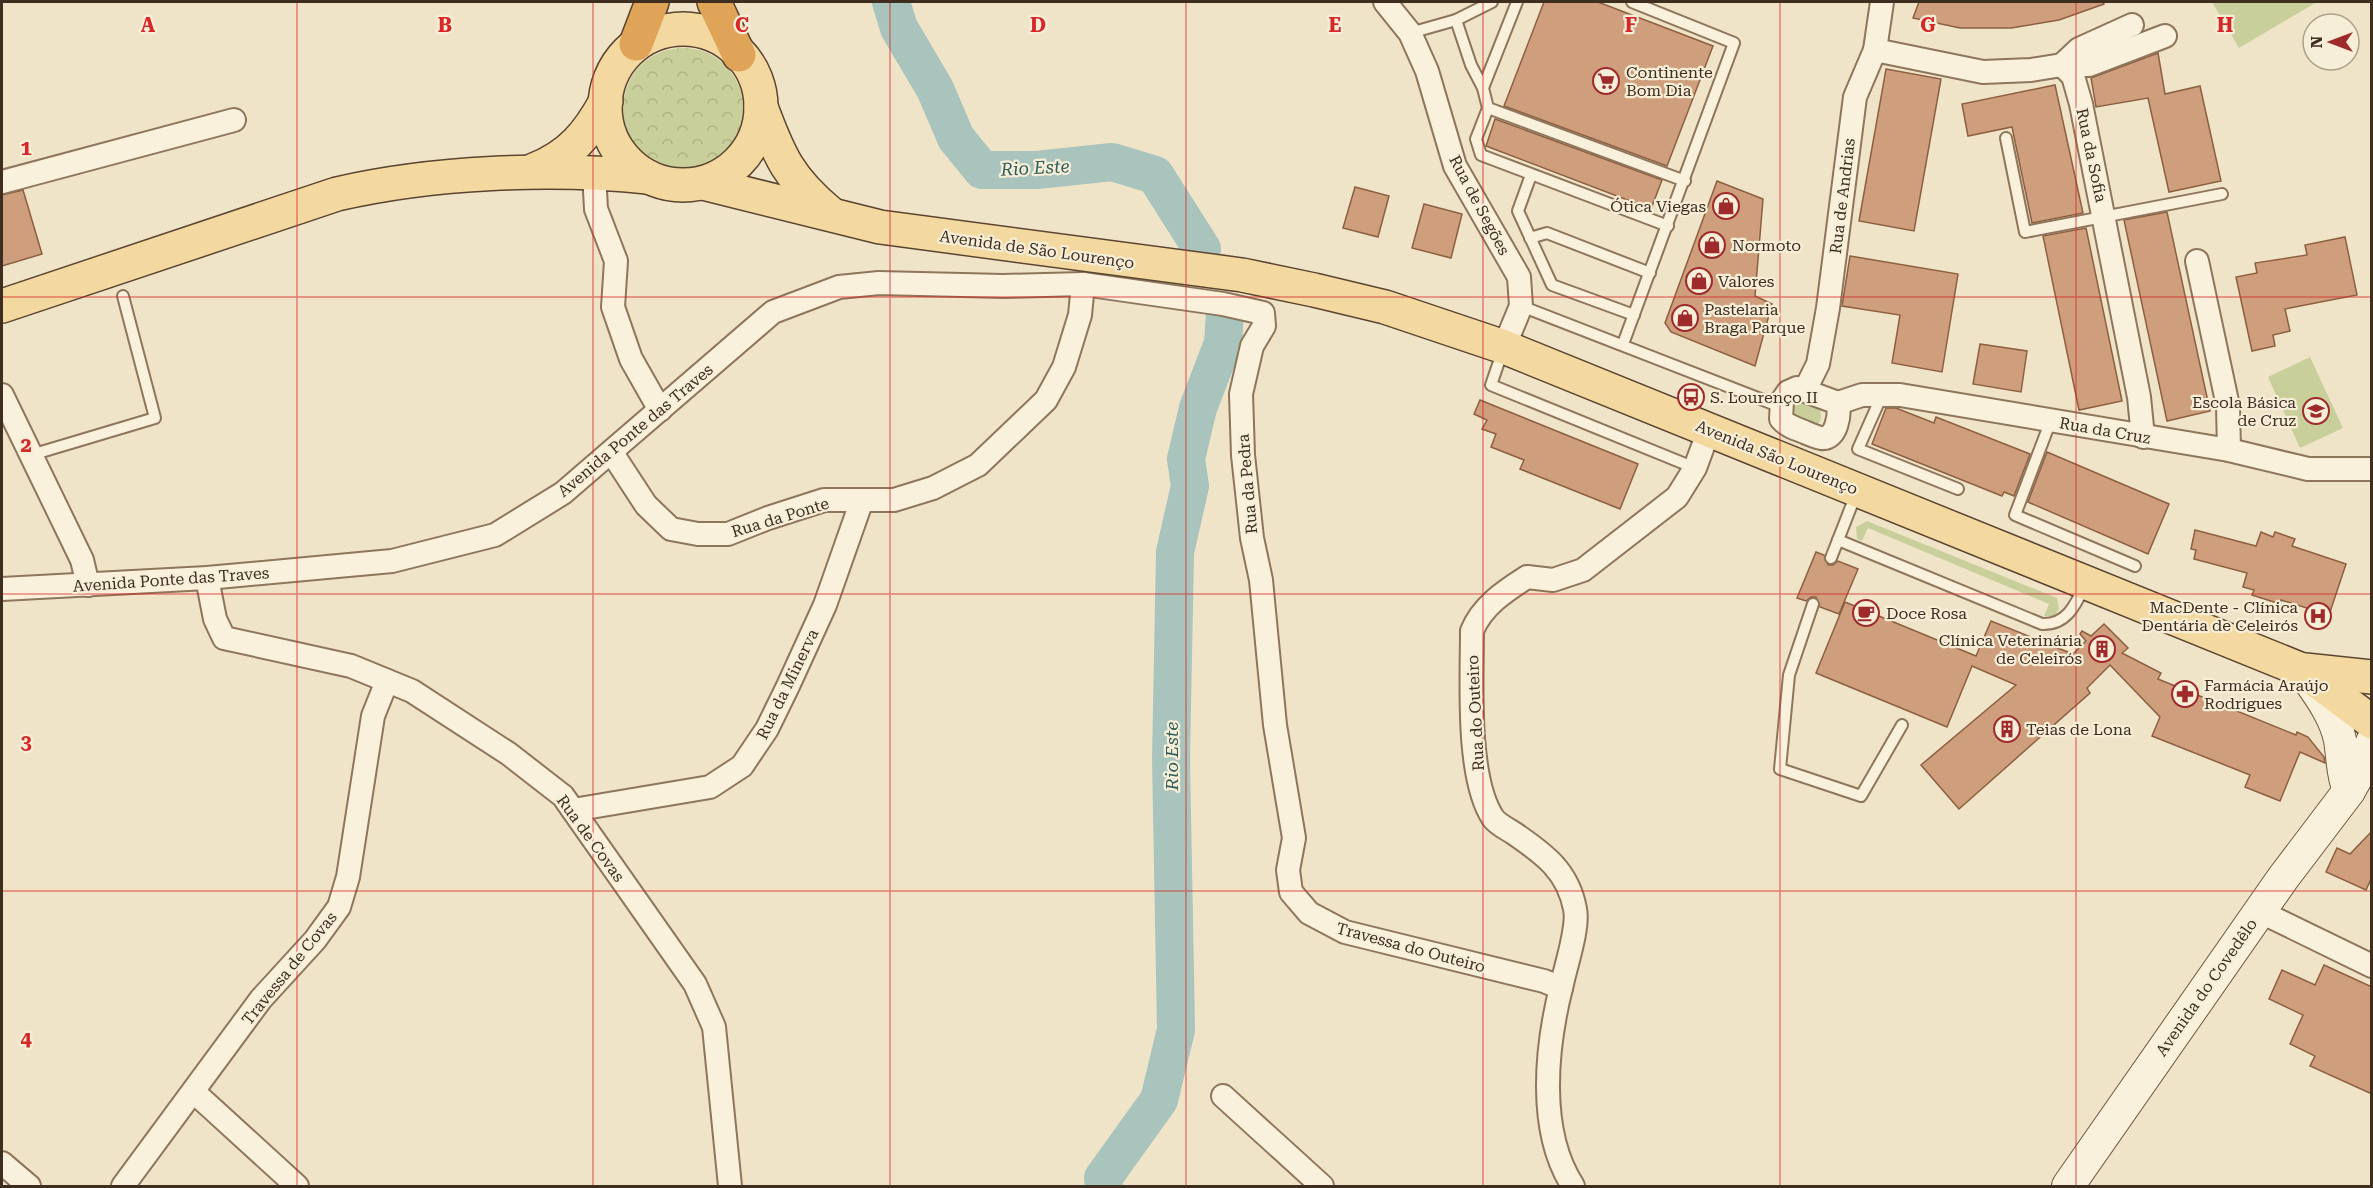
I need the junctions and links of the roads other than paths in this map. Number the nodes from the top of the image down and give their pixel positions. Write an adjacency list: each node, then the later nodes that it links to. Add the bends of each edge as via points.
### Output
1 (652, 2): 12 (highway)
2 (714, 2): 14 (highway)
3 (1385, 2): 10 (street, Rua de Segões)
4 (1492, 2): 8 (lane)
5 (1517, 2): 16 (lane)
6 (1632, 2): 26 (lane, via 1734,43)
7 (1882, 2): 13 (street, Rua de Andrias)
8 (1456, 20): 10 (lane); 16 (lane)
9 (2132, 26): 15 (street, via 2079,49)
10 (1410, 33): 41 (street, Rua de Segões, via 1427,71 1455,166 1519,277)
11 (2165, 36): 15 (street, via 2089,65)
12 (636, 44): 14 (main road, Avenida de São Lourenço, via 657,33 681,29 706,32 728,43); 17 (main road, Avenida de São Lourenço, via 618,62)
13 (1875, 50): 15 (street, via 1983,72); 45 (street, Rua de Andrias, via 1855,96 1828,308 1818,364)
14 (739, 55): 18 (main road, Avenida de São Lourenço, via 757,83)
15 (2062, 65): 31 (street, Rua da Sofia, via 2073,76 2081,104)
16 (1483, 88): 19 (lane)
17 (606, 101): 23 (main road, Avenida de São Lourenço, via 579,143); 25 (main road, Avenida de São Lourenço, via 607,126 613,143 623,158)
18 (761, 107): 28 (main road, Avenida de São Lourenço, via 757,131 746,154 734,166); 30 (main road, Avenida de São Lourenço, via 781,160 811,197)
19 (1488, 108): 24 (lane, via 1476,139 1481,154); 26 (lane)
20 (234, 120): 27 (street)
21 (2006, 138): 31 (lane, via 2025,232)
22 (594, 172): 23 (main road, Avenida de São Lourenço); 25 (main road, Avenida de São Lourenço); 50 (street, via 596,209 616,261 613,307 631,359)
23 (524, 174): 40 (main road, Avenida de São Lourenço, via 409,180 337,194)
24 (1531, 175): 32 (lane); 33 (lane, via 1518,211)
25 (648, 177): 28 (main road, Avenida de São Lourenço, via 685,186)
26 (1685, 181): 32 (lane)
27 (2, 182)
28 (703, 183): 30 (main road, Avenida de São Lourenço)
29 (2222, 194): 31 (lane)
30 (834, 216): 34 (main road, Avenida de São Lourenço, via 880,228)
31 (2105, 216): 54 (street, Rua da Sofia)
32 (1668, 226): 36 (lane)
33 (1530, 238): 36 (lane, via 1547,233); 42 (lane, via 1552,285)
34 (1106, 260): 37 (main road, Avenida de São Lourenço); 38 (street)
35 (2198, 261): 55 (street, via 2228,406)
36 (1650, 273): 42 (lane)
37 (1242, 275): 44 (main road, Avenida São Lourenço, via 1385,307)
38 (1083, 284): 50 (street, Avenida Ponte das Traves, via 879,283 839,287 773,312); 63 (street, Rua da Ponte, via 1080,315 1064,367 1046,400 978,465 933,488 903,497); 82 (street, Rua da Pedra, via 1263,313 1263,326 1252,346 1241,394 1243,454 1252,538 1262,579 1275,724)
39 (123, 296): 57 (lane, via 155,418)
40 (2, 306)
41 (1521, 306): 43 (lane); 44 (street, Rua de Segões)
42 (1634, 315): 43 (lane)
43 (1623, 344): 49 (lane)
44 (1504, 347): 52 (main road, Avenida São Lourenço); 59 (lane, via 1491,385)
45 (1805, 390): 48 (street); 49 (street, via 1788,392)
46 (2, 395): 57 (street)
47 (1882, 395): 48 (street, Rua da Cruz, via 1862,395); 51 (street, Rua da Cruz); 61 (lane, via 1858,449)
48 (1838, 403): 53 (street, via 1838,417 1827,437)
49 (1781, 407): 53 (street, via 1784,423)
50 (660, 410): 56 (street, Avenida Ponte das Traves)
51 (2051, 420): 54 (street, Rua da Cruz); 66 (lane, via 2015,515)
52 (1709, 430): 58 (main road, Avenida São Lourenço); 59 (street, Rua do Outeiro)
53 (1803, 432): 58 (street)
54 (2143, 436): 55 (street, Rua da Cruz)
55 (2229, 450): 60 (street, Rua da Cruz, via 2308,469)
56 (612, 453): 63 (street, Rua da Ponte, via 646,504 671,529 728,534 824,500); 67 (street, Avenida Ponte das Traves, via 563,493 495,535 392,561)
57 (30, 456): 69 (street, via 82,560)
58 (1790, 462): 62 (main road, Avenida São Lourenço)
59 (1695, 468): 85 (street, Rua do Outeiro, via 1677,497 1595,563 1565,578 1527,577 1488,606 1472,631 1477,773 1484,801 1495,820 1549,858 1569,886 1576,911)
60 (2372, 469)
61 (1958, 489)
62 (1858, 490): 64 (lane); 68 (main road, Avenida São Lourenço)
63 (862, 500): 81 (street, Rua da Minerva, via 825,604 767,729 742,766 710,787)
64 (1838, 540): 65 (lane); 68 (lane, via 2042,624 2054,625 2064,619)
65 (1831, 558)
66 (2136, 566)
67 (207, 578): 69 (street, Avenida Ponte das Traves); 74 (street, Rua de Covas, via 214,619 224,638 351,666)
68 (2086, 582): 72 (main road, Avenida São Lourenço)
69 (88, 585): 70 (street, Avenida Ponte das Traves)
70 (2, 589)
71 (1813, 604): 78 (lane, via 1789,675 1780,769 1862,796)
72 (2302, 670): 73 (main road); 77 (main road); 80 (street, via 2326,706 2340,738 2343,778)
73 (2372, 677)
74 (387, 681): 81 (street, Rua de Covas, via 412,692 509,754 563,796); 86 (street, Travessa de Covas, via 372,716 348,877 339,907 315,940 261,999)
75 (2372, 699): 76 (main road)
76 (2372, 717)
77 (2372, 722)
78 (1902, 725)
79 (2372, 742): 80 (street, Avenida do Covedêlo)
80 (2360, 783): 83 (street, Avenida do Covedêlo)
81 (573, 810): 92 (street, Rua de Covas, via 695,984 714,1027)
82 (1294, 838): 85 (street, Travessa do Outeiro, via 1288,870 1291,892 1324,922 1345,932)
83 (2259, 912): 84 (street); 95 (street, Avenida do Covedêlo)
84 (2372, 966)
85 (1561, 988): 94 (street, Rua do Outeiro, via 1552,1025 1549,1122 1561,1167)
86 (194, 1092): 90 (street, Travessa de Covas); 91 (street)
87 (1223, 1096): 93 (street)
88 (2, 1163): 89 (street)
89 (29, 1186)
90 (123, 1186)
91 (297, 1186)
92 (730, 1186)
93 (1322, 1186)
94 (1573, 1186)
95 (2068, 1186)

